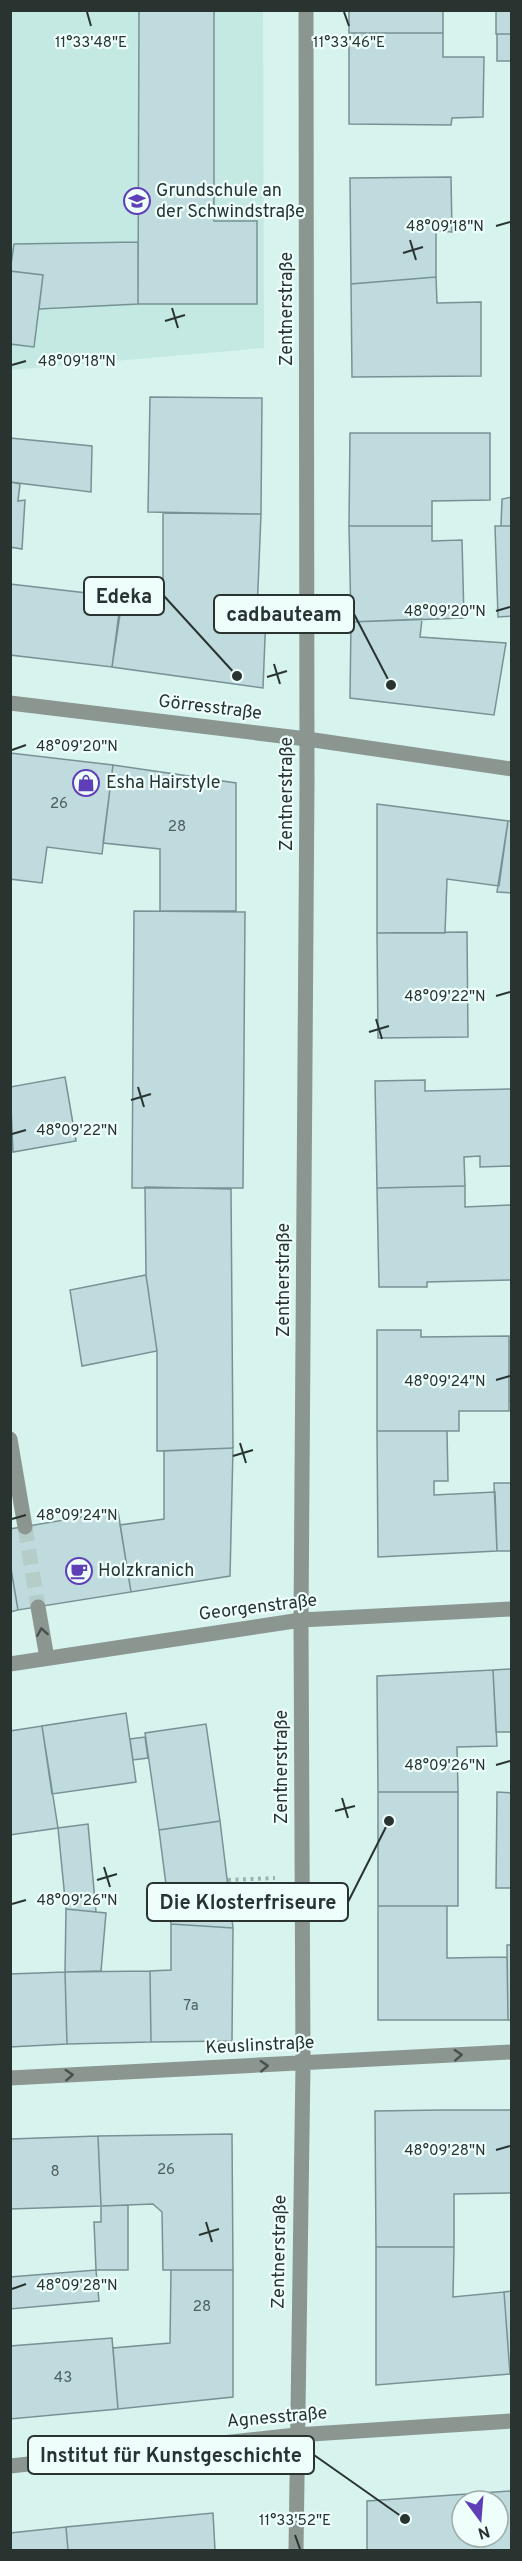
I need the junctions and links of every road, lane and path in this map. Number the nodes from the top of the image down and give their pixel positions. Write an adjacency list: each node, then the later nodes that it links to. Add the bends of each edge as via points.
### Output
1 (306, 10): 3 (street, Zentnerstraße)
2 (10, 703): 3 (street, Görresstraße)
3 (307, 739): 4 (street, Görresstraße); 9 (street, Zentnerstraße)
4 (512, 769)
5 (10, 1439): 6 (street)
6 (25, 1527)
7 (38, 1607): 10 (street, one-way to 7)
8 (512, 1609): 9 (street, Georgenstraße)
9 (301, 1620): 10 (street, Georgenstraße); 12 (street, Zentnerstraße)
10 (46, 1658): 11 (street, Georgenstraße)
11 (10, 1664)
12 (303, 1876): 13 (path); 15 (street, Zentnerstraße)
13 (228, 1880)
14 (512, 2052): 15 (street, Keuslinstraße, one-way to 14)
15 (303, 2064): 16 (street, Keuslinstraße, one-way to 15); 18 (street, Zentnerstraße)
16 (10, 2078)
17 (512, 2421): 18 (street, Agnesstraße)
18 (296, 2435): 19 (street, Agnesstraße); 20 (street, Zentnerstraße)
19 (10, 2466)
20 (296, 2550)

